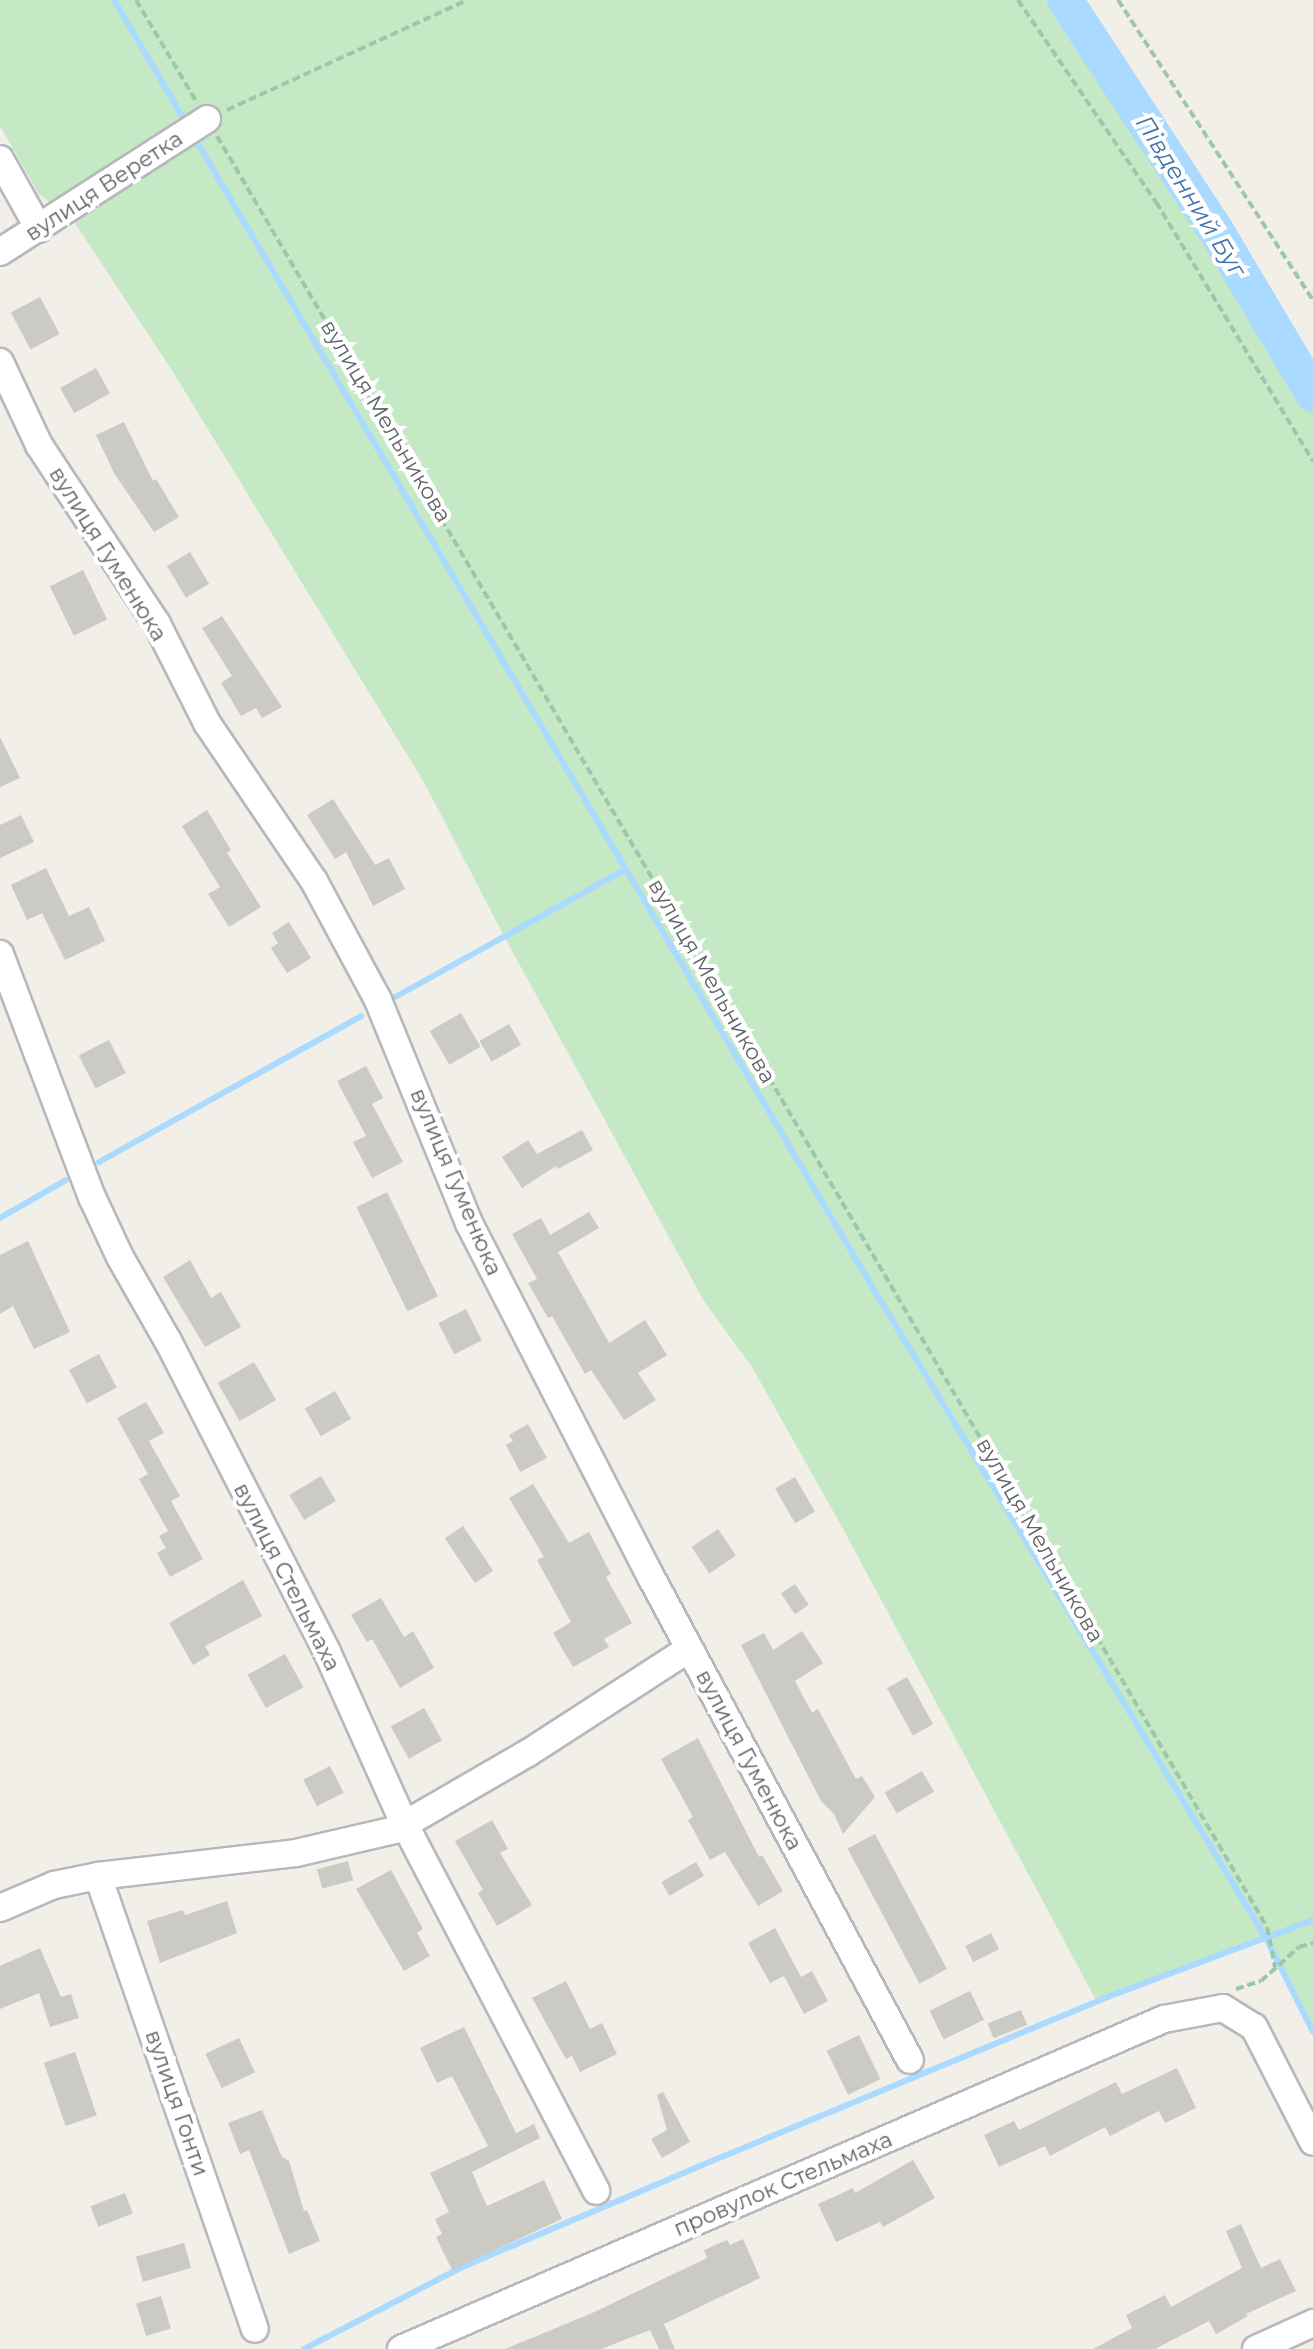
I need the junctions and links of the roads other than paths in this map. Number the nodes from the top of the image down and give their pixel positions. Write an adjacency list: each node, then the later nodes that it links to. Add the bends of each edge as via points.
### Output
1 (207, 119): 3 (street, вулиця Веретка)
2 (0, 159): 3 (street)
3 (39, 229): 4 (street, вулиця Веретка)
4 (0, 252)
5 (0, 362): 7 (street, вулиця Гуменюка, via 39,445 157,624 207,723 314,881 378,1000 469,1223)
6 (0, 954): 8 (street, вулиця Стельмаха, via 98,1209 327,1652)
7 (689, 1649): 8 (street, via 528,1753); 11 (street, вулиця Гуменюка)
8 (404, 1823): 9 (street, via 395,1830 296,1853); 13 (street, вулиця Стельмаха)
9 (98, 1876): 10 (street, via 54,1885); 15 (street, вулиця Гонти)
10 (0, 1908)
11 (910, 2060)
12 (1313, 2142): 16 (street, провулок Стельмаха, via 1254,2027 1223,2008 1164,2019)
13 (596, 2191)
14 (1313, 2323): 17 (street)
15 (255, 2329)
16 (401, 2349)
17 (1256, 2349)

